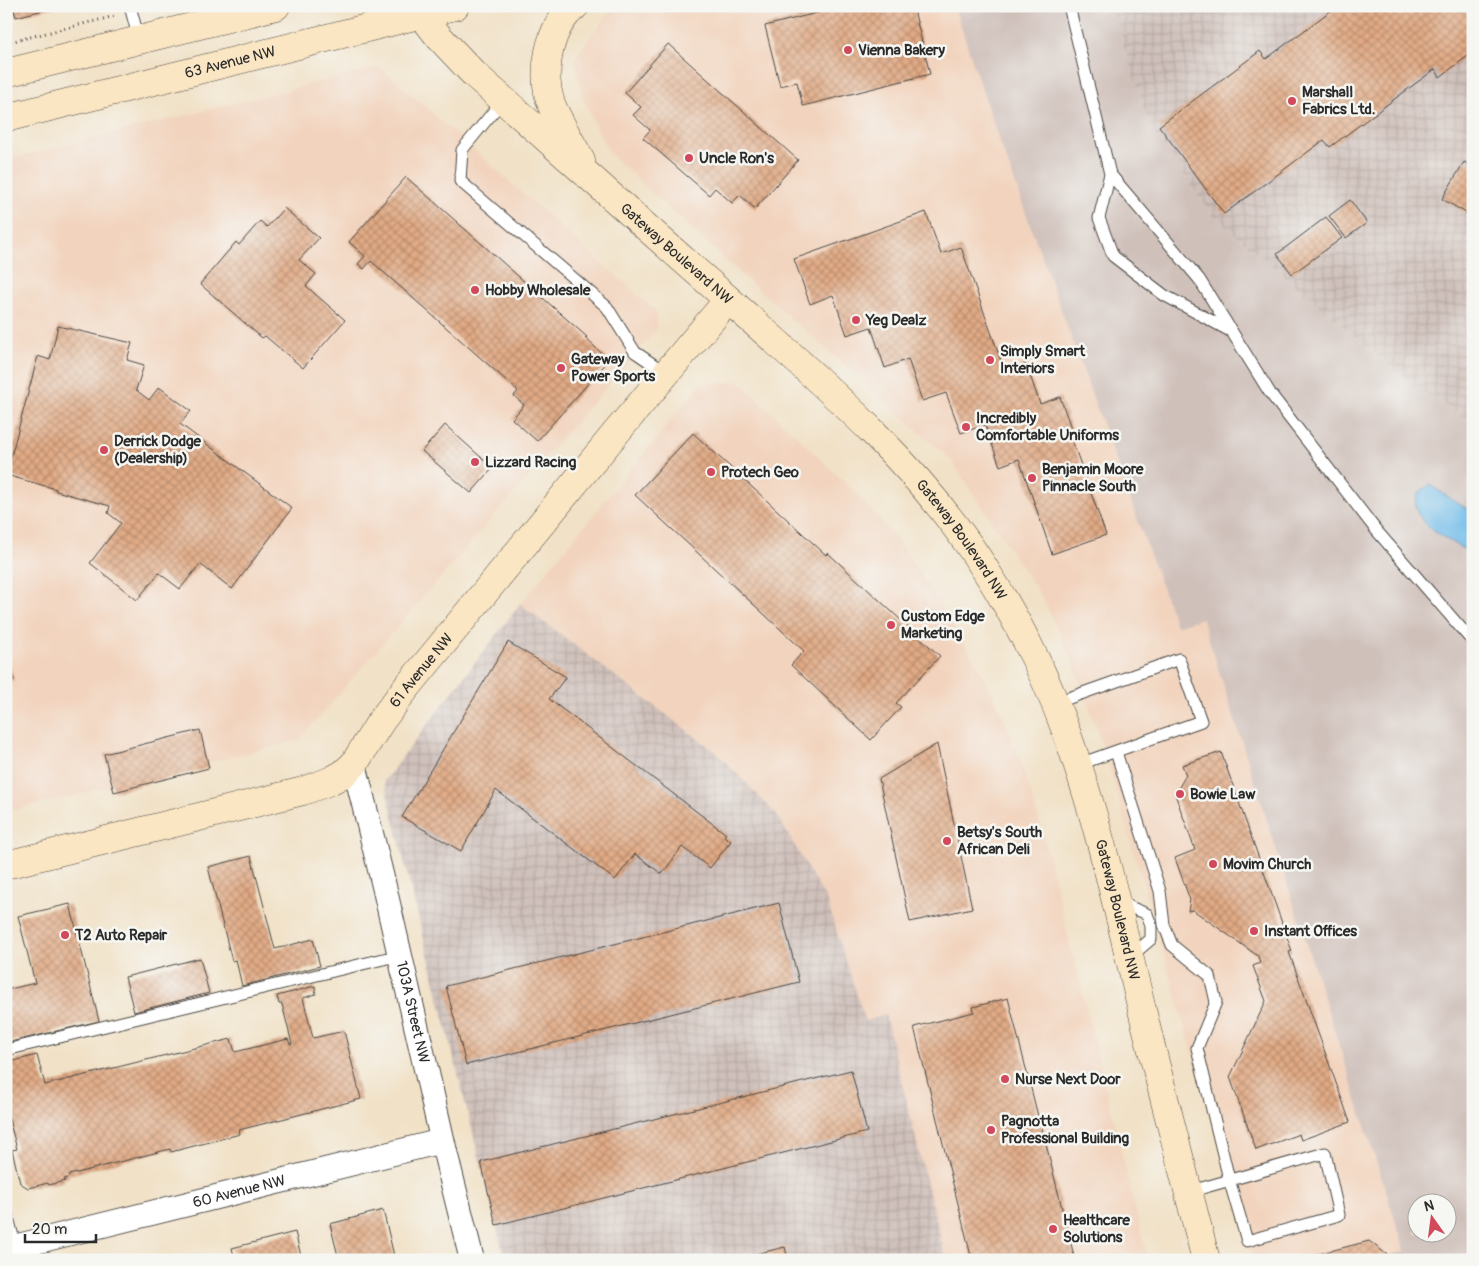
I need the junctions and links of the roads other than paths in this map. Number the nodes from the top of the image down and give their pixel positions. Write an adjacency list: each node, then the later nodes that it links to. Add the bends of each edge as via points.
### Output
1 (455, 6): 6 (main road, 63 Avenue NW)
2 (575, 6): 12 (main road, via 559,25 550,45 548,88 552,105)
3 (1069, 6): 11 (lane)
4 (267, 7): 7 (main road)
5 (131, 9): 7 (lane)
6 (418, 10): 9 (main road, Gateway Boulevard NW, via 474,74); 10 (main road, 63 Avenue NW)
7 (139, 40): 8 (main road)
8 (6, 73)
9 (503, 100): 12 (main road, Gateway Boulevard NW); 15 (lane, via 462,150 460,181 607,307 635,352)
10 (6, 118)
11 (1110, 174): 14 (lane, via 1199,279); 14 (lane, via 1099,218 1113,256 1164,295)
12 (590, 178): 13 (main road, Gateway Boulevard NW)
13 (728, 300): 15 (main road, 61 Avenue NW); 17 (main road, Gateway Boulevard NW, via 826,386 889,447 941,506 981,562 1018,624)
14 (1232, 332): 16 (lane, via 1270,393 1376,530)
15 (666, 373): 19 (main road, 61 Avenue NW, via 403,692)
16 (1473, 642)
17 (1055, 704): 18 (lane, via 1179,659 1201,721); 20 (main road, Gateway Boulevard NW)
18 (1116, 752): 20 (lane); 24 (lane, via 1160,891)
19 (354, 764): 21 (main road, 61 Avenue NW, via 330,781 303,791); 25 (street, 103A Street NW)
20 (1077, 766): 22 (main road, Gateway Boulevard NW)
21 (6, 865)
22 (1115, 897): 23 (lane, via 1148,914); 26 (main road, Gateway Boulevard NW)
23 (1151, 925): 24 (lane); 26 (lane, via 1151,939)
24 (1164, 925): 29 (lane, via 1172,945 1210,976 1216,1002 1197,1048)
25 (400, 956): 27 (lane); 28 (street, 103A Street NW)
26 (1130, 957): 30 (main road, Gateway Boulevard NW)
27 (6, 1050)
28 (442, 1142): 32 (street, 60 Avenue NW); 33 (street, 103A Street NW)
29 (1229, 1179): 29 (lane, via 1325,1153 1339,1215 1247,1241); 30 (lane)
30 (1188, 1192): 34 (main road, Gateway Boulevard NW)
31 (6, 1210): 32 (lane)
32 (14, 1252)
33 (472, 1260)
34 (1206, 1260)

